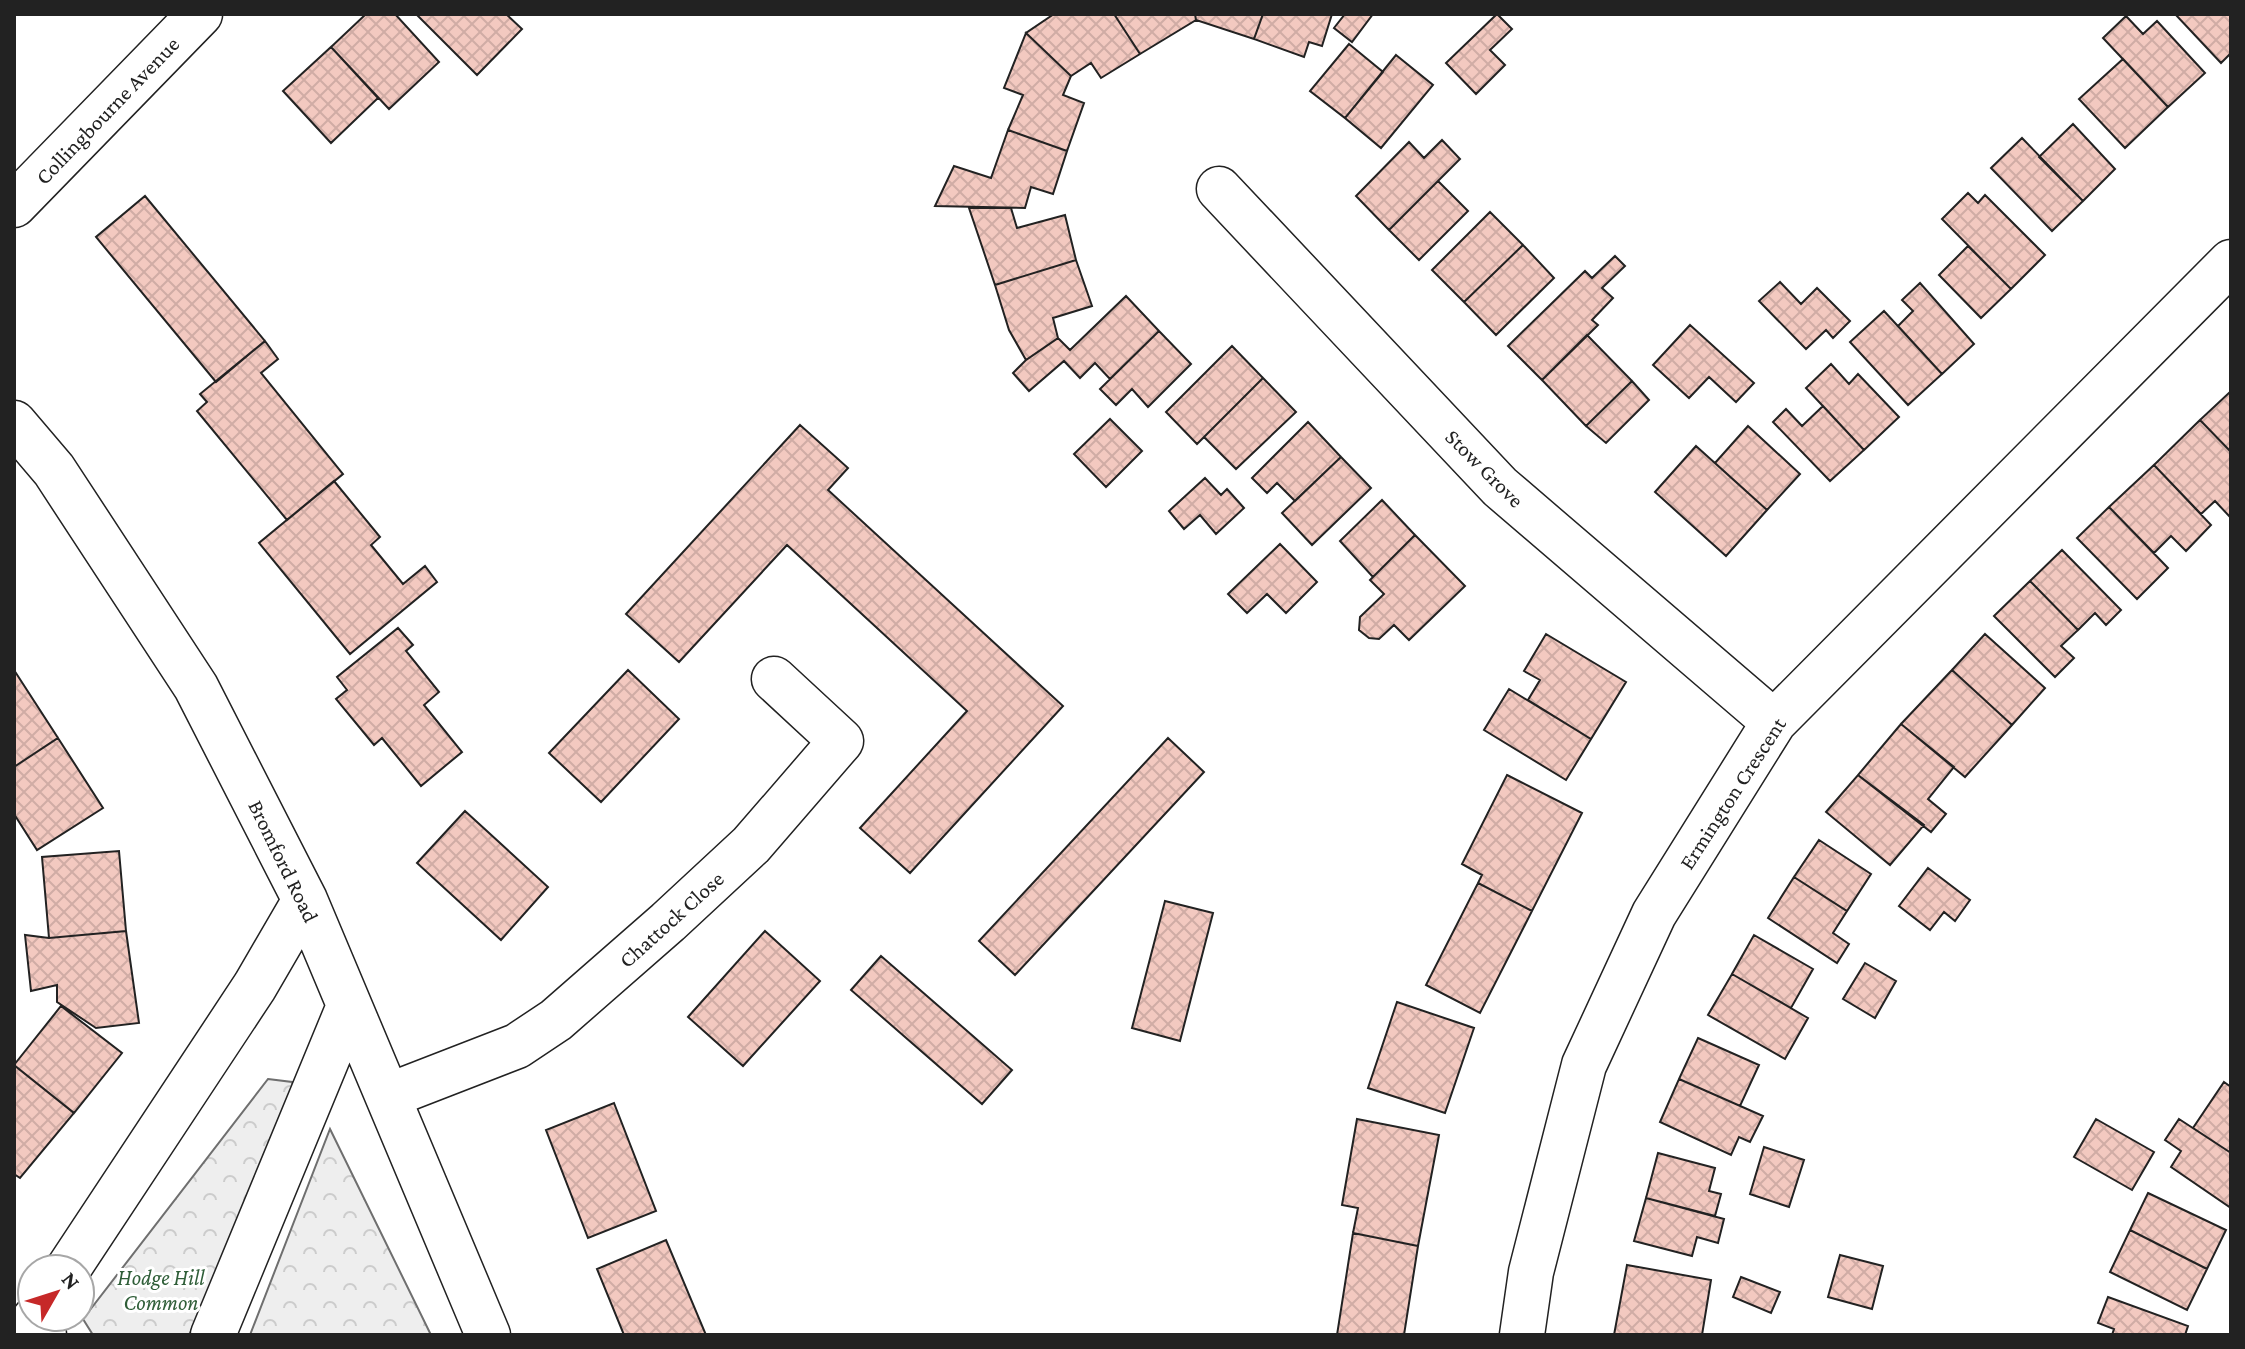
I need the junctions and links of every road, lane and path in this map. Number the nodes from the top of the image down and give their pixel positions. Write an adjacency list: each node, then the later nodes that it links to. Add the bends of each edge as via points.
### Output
1 (200, 14): 3 (street, Collingbourne Avenue)
2 (1219, 189): 7 (street, Stow Grove, via 1500,487)
3 (14, 205)
4 (2231, 262): 7 (street, Ermington Crescent)
5 (14, 423): 8 (street, Bromford Road, via 54,470 196,687)
6 (774, 679): 10 (street, Chattock Close, via 841,741 751,845 556,1020 517,1046)
7 (1774, 722): 14 (street, Ermington Crescent, via 1654,914 1584,1065 1531,1272)
8 (305, 900): 9 (street, Bromford Road); 11 (street, via 255,986)
9 (349, 1006): 10 (street, Bromford Road); 12 (street)
10 (388, 1096): 13 (street, Bromford Road)
11 (79, 1253)
12 (213, 1335)
13 (488, 1335)
14 (1522, 1335)

